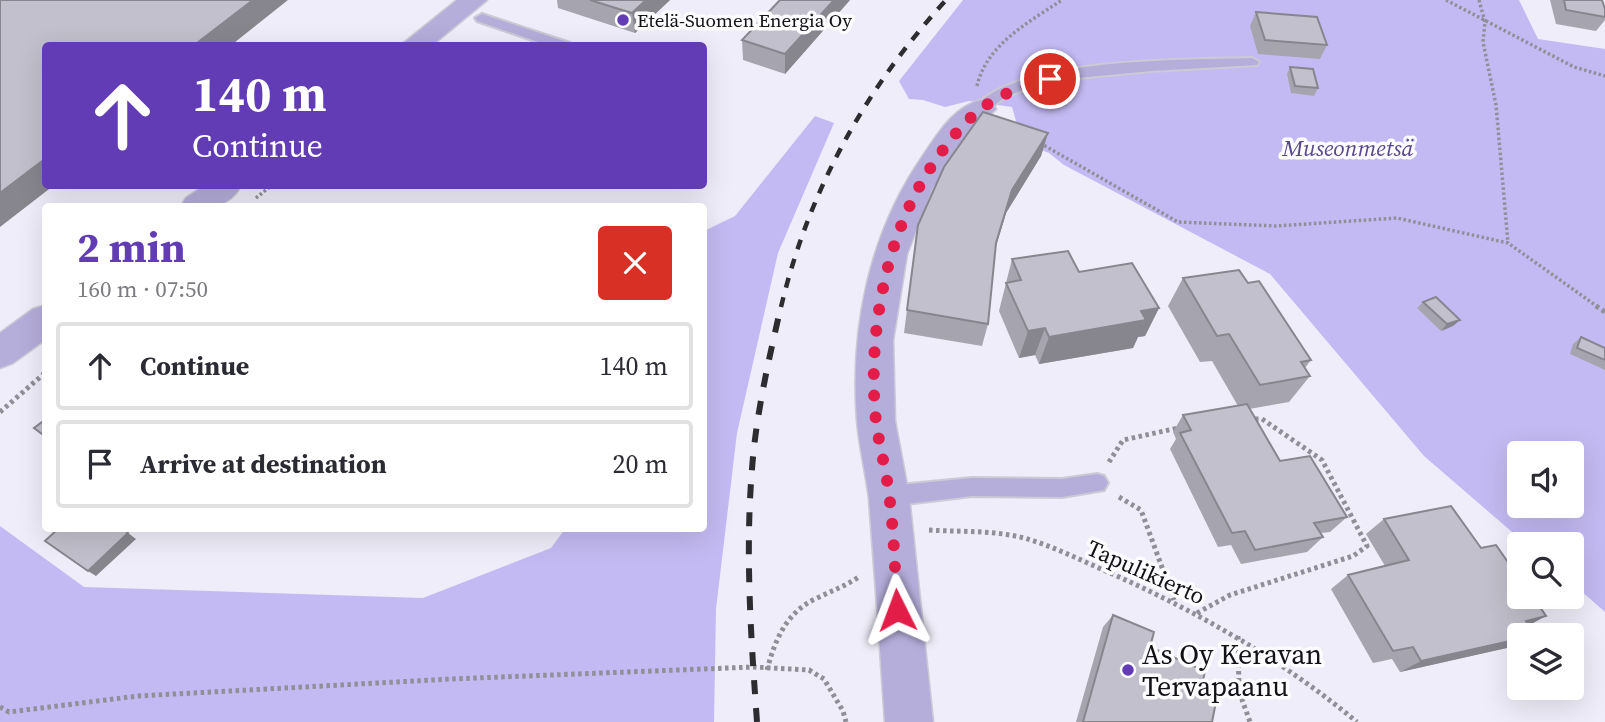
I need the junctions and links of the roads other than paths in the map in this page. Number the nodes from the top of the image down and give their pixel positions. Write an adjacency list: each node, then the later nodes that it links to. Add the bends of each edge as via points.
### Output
1 (478, 9): 2 (street); 3 (lane)
2 (420, 42)
3 (556, 42)
4 (1252, 62): 5 (lane, via 1114,68 1018,87)
5 (984, 106): 11 (street, via 954,132 917,188 890,254 875,340 876,421)
6 (237, 194): 7 (street)
7 (207, 203)
8 (42, 322): 9 (street)
9 (0, 353)
10 (1097, 482): 11 (lane, via 1062,488 972,488)
11 (892, 524): 12 (street)
12 (909, 722)

